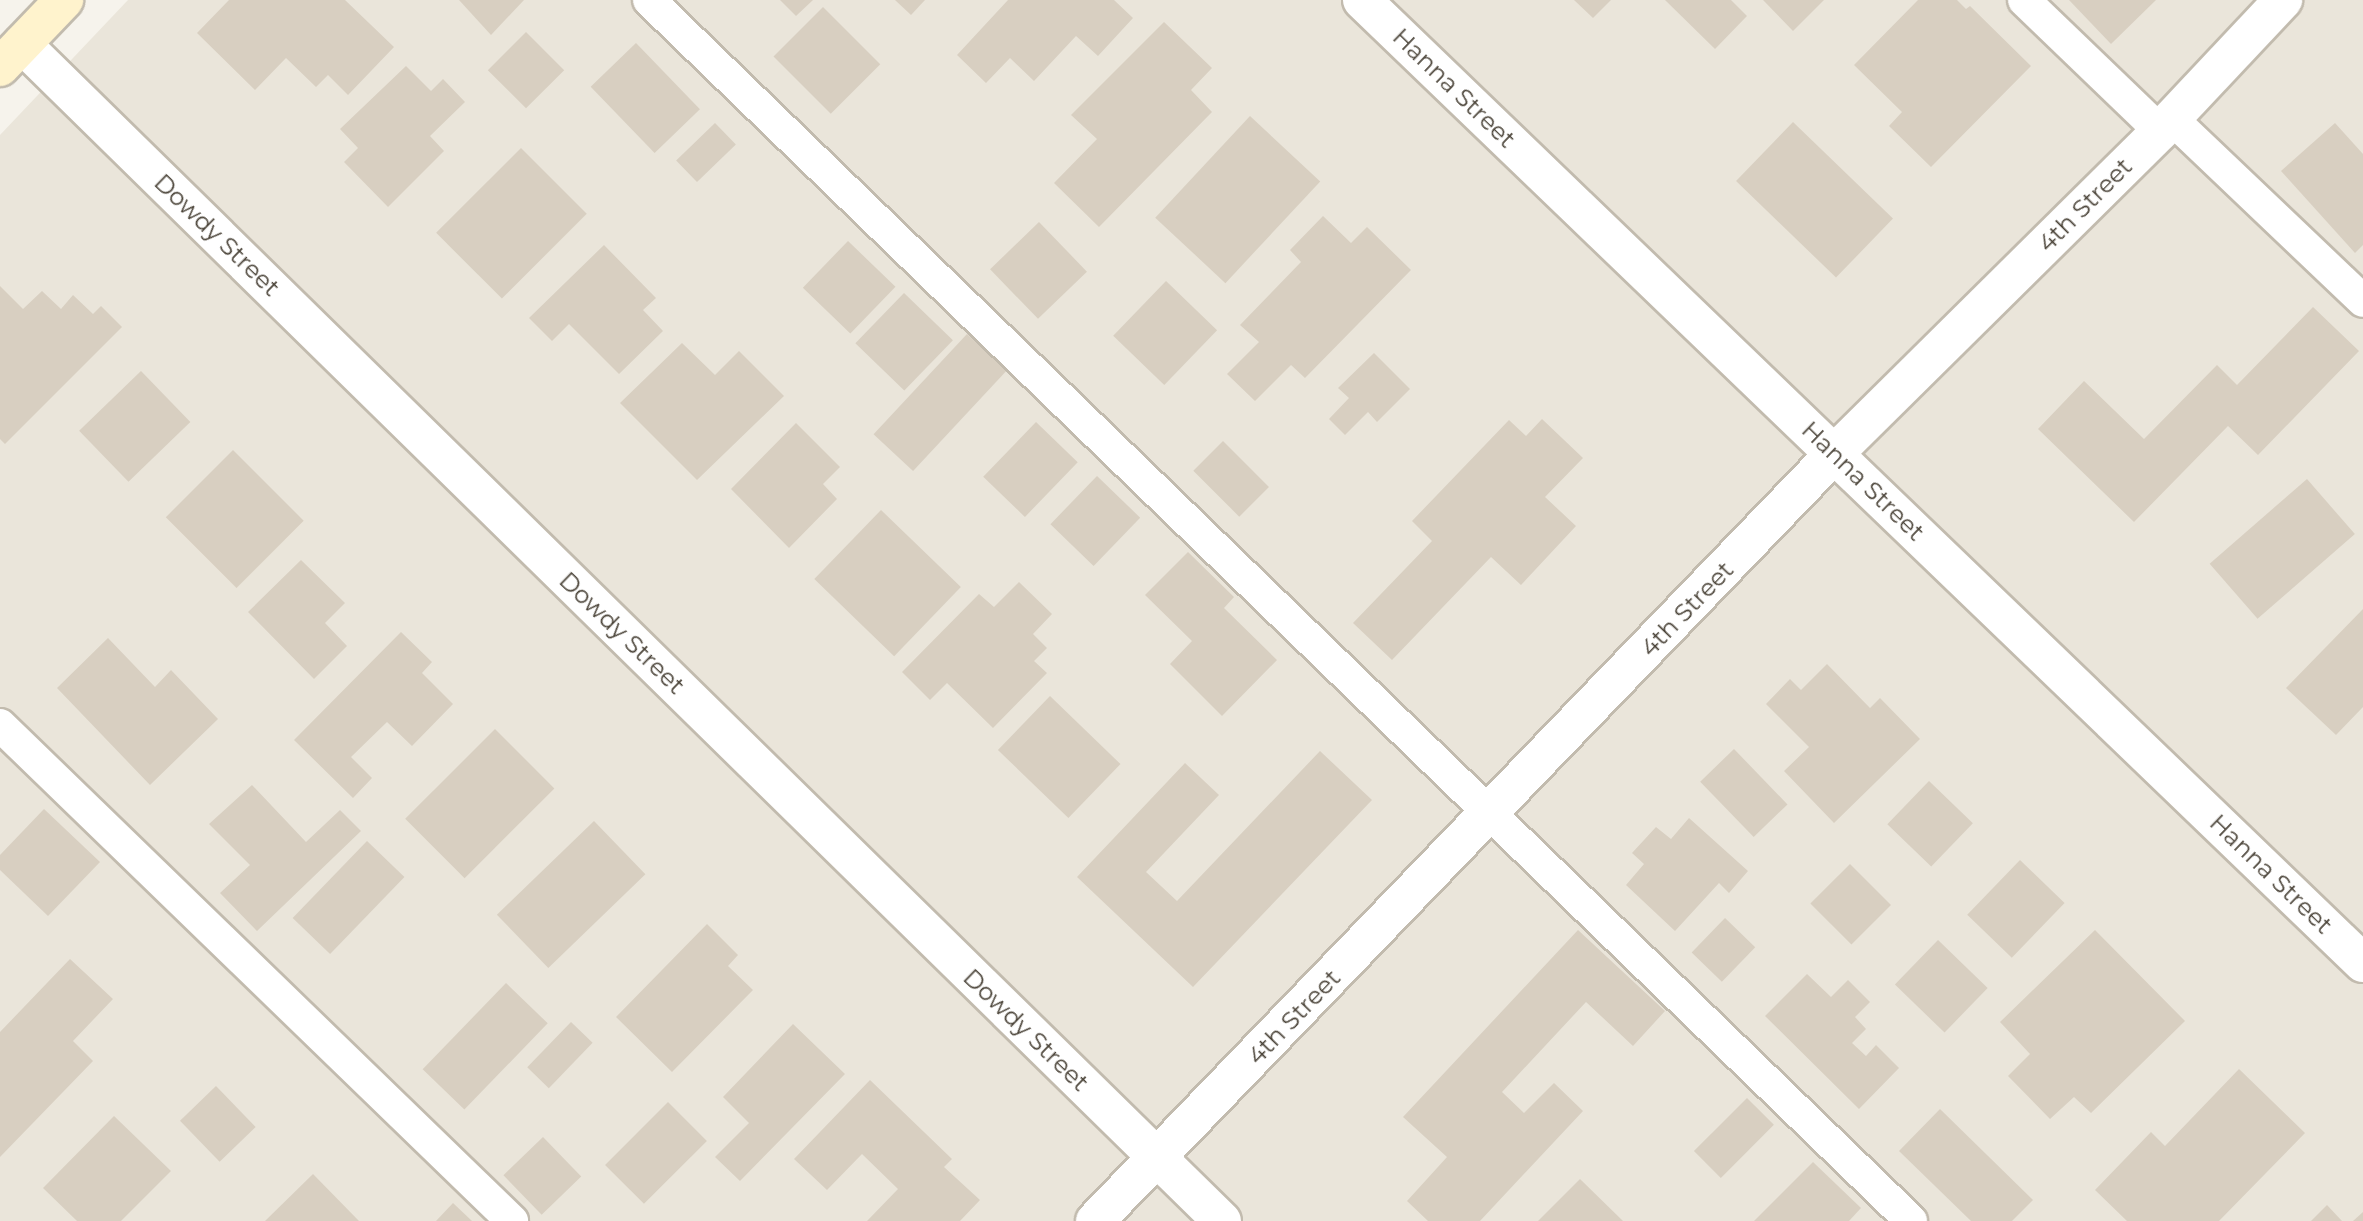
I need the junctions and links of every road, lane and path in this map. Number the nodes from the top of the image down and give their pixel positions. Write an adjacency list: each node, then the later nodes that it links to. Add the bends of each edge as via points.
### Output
1 (64, 0): 6 (street)
2 (649, 0): 11 (lane)
3 (1362, 0): 9 (street, Hanna Street)
4 (2024, 0): 7 (lane)
5 (2283, 0): 7 (street, 4th Street)
6 (11, 55): 13 (street, Dowdy Street)
7 (2166, 125): 8 (lane); 9 (street, 4th Street)
8 (2363, 301)
9 (1835, 453): 11 (street, 4th Street); 12 (street, Hanna Street)
10 (0, 725): 14 (lane)
11 (1493, 813): 13 (street, 4th Street); 17 (lane)
12 (2363, 963)
13 (1156, 1157): 15 (street, 4th Street); 16 (street, Dowdy Street)
14 (512, 1221)
15 (1096, 1221)
16 (1222, 1221)
17 (1911, 1221)

